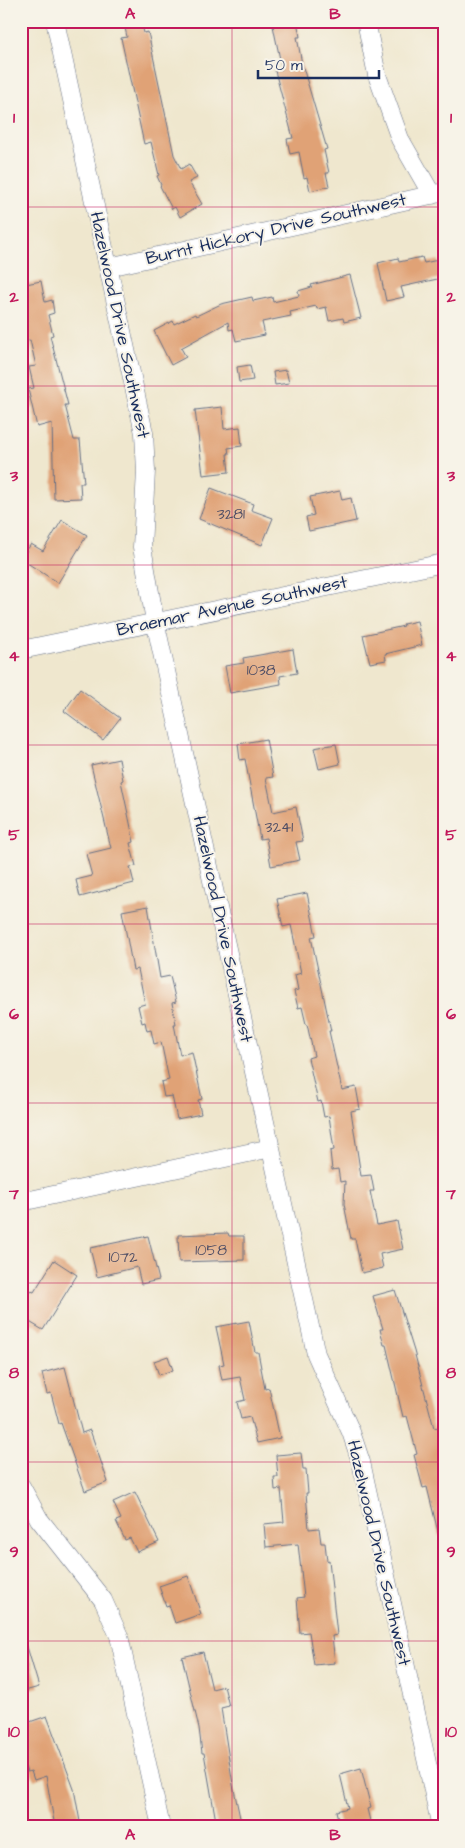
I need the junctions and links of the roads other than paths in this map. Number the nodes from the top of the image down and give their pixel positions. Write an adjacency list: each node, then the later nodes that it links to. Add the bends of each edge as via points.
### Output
1 (55, 21): 4 (street, Hazelwood Drive Southwest)
2 (366, 21): 3 (street, via 377,75 400,139)
3 (438, 194): 4 (street, Burnt Hickory Drive Southwest)
4 (109, 267): 6 (street, Hazelwood Drive Southwest, via 144,433 146,471 142,547)
5 (444, 562): 6 (street, Braemar Avenue Southwest)
6 (155, 621): 7 (street, Braemar Avenue Southwest); 8 (street, Hazelwood Drive Southwest)
7 (21, 650)
8 (271, 1148): 9 (street); 12 (street, Hazelwood Drive Southwest, via 316,1354 361,1462)
9 (21, 1202)
10 (21, 1486): 11 (street, via 39,1519 103,1600 119,1636)
11 (161, 1827)
12 (441, 1827)

